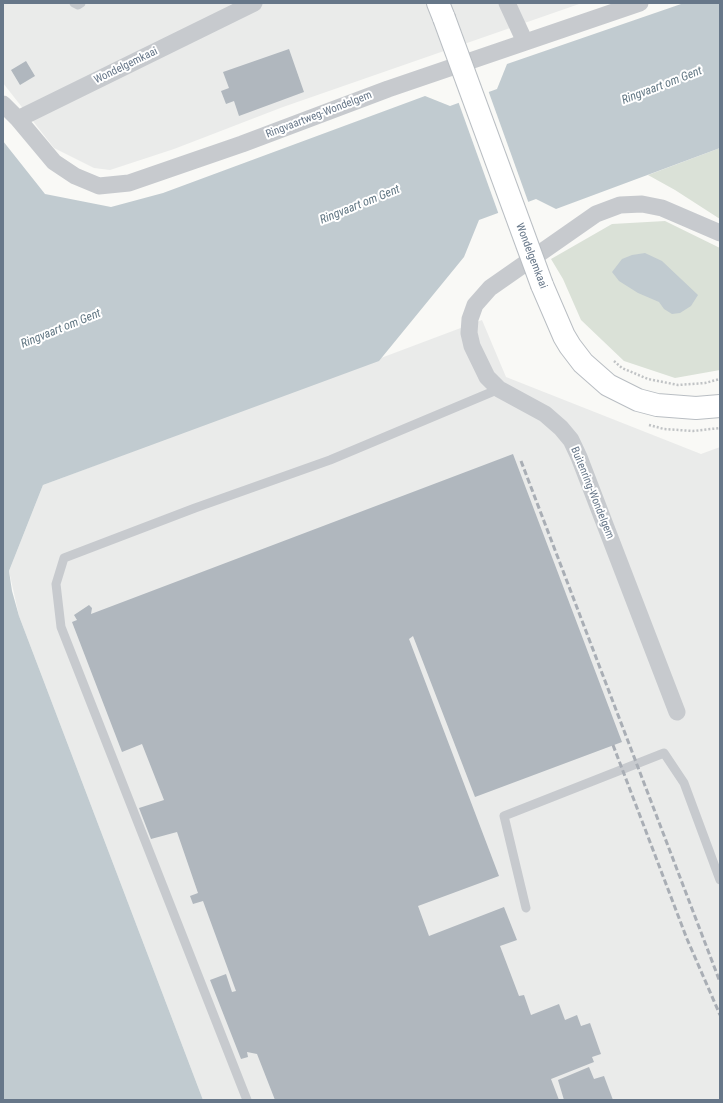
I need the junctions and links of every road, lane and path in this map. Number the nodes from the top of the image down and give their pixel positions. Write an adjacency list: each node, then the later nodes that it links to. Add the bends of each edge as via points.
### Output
1 (74, 3): 2 (lane)
2 (81, 3)
3 (254, 3): 9 (street, Wondelgemkaai)
4 (507, 3): 7 (street)
5 (640, 3): 7 (street, Ringvaartweg-Wondelgem)
6 (441, 11): 14 (main road, Wondelgemkaai, bridge, via 542,285 570,346 583,363 608,385 638,400 657,405 696,408)
7 (525, 42): 9 (street, Ringvaartweg-Wondelgem, via 128,183 99,186 75,176 54,162)
8 (3, 104): 9 (street)
9 (18, 119)
10 (720, 233): 13 (street, Buitenring-Wondelgem, via 662,208 642,204 620,205 596,214 490,288 475,305 470,318 469,333 472,346 487,377)
11 (610, 358): 12 (path, via 622,368 678,385)
12 (720, 379)
13 (499, 389): 15 (street, Buitenring-Wondelgem, via 544,414 571,440); 18 (lane, via 330,460 64,558 56,584 61,627)
14 (720, 406)
15 (677, 712)
16 (720, 880): 17 (lane, via 684,783 664,753 504,816)
17 (526, 908)
18 (247, 1100)

